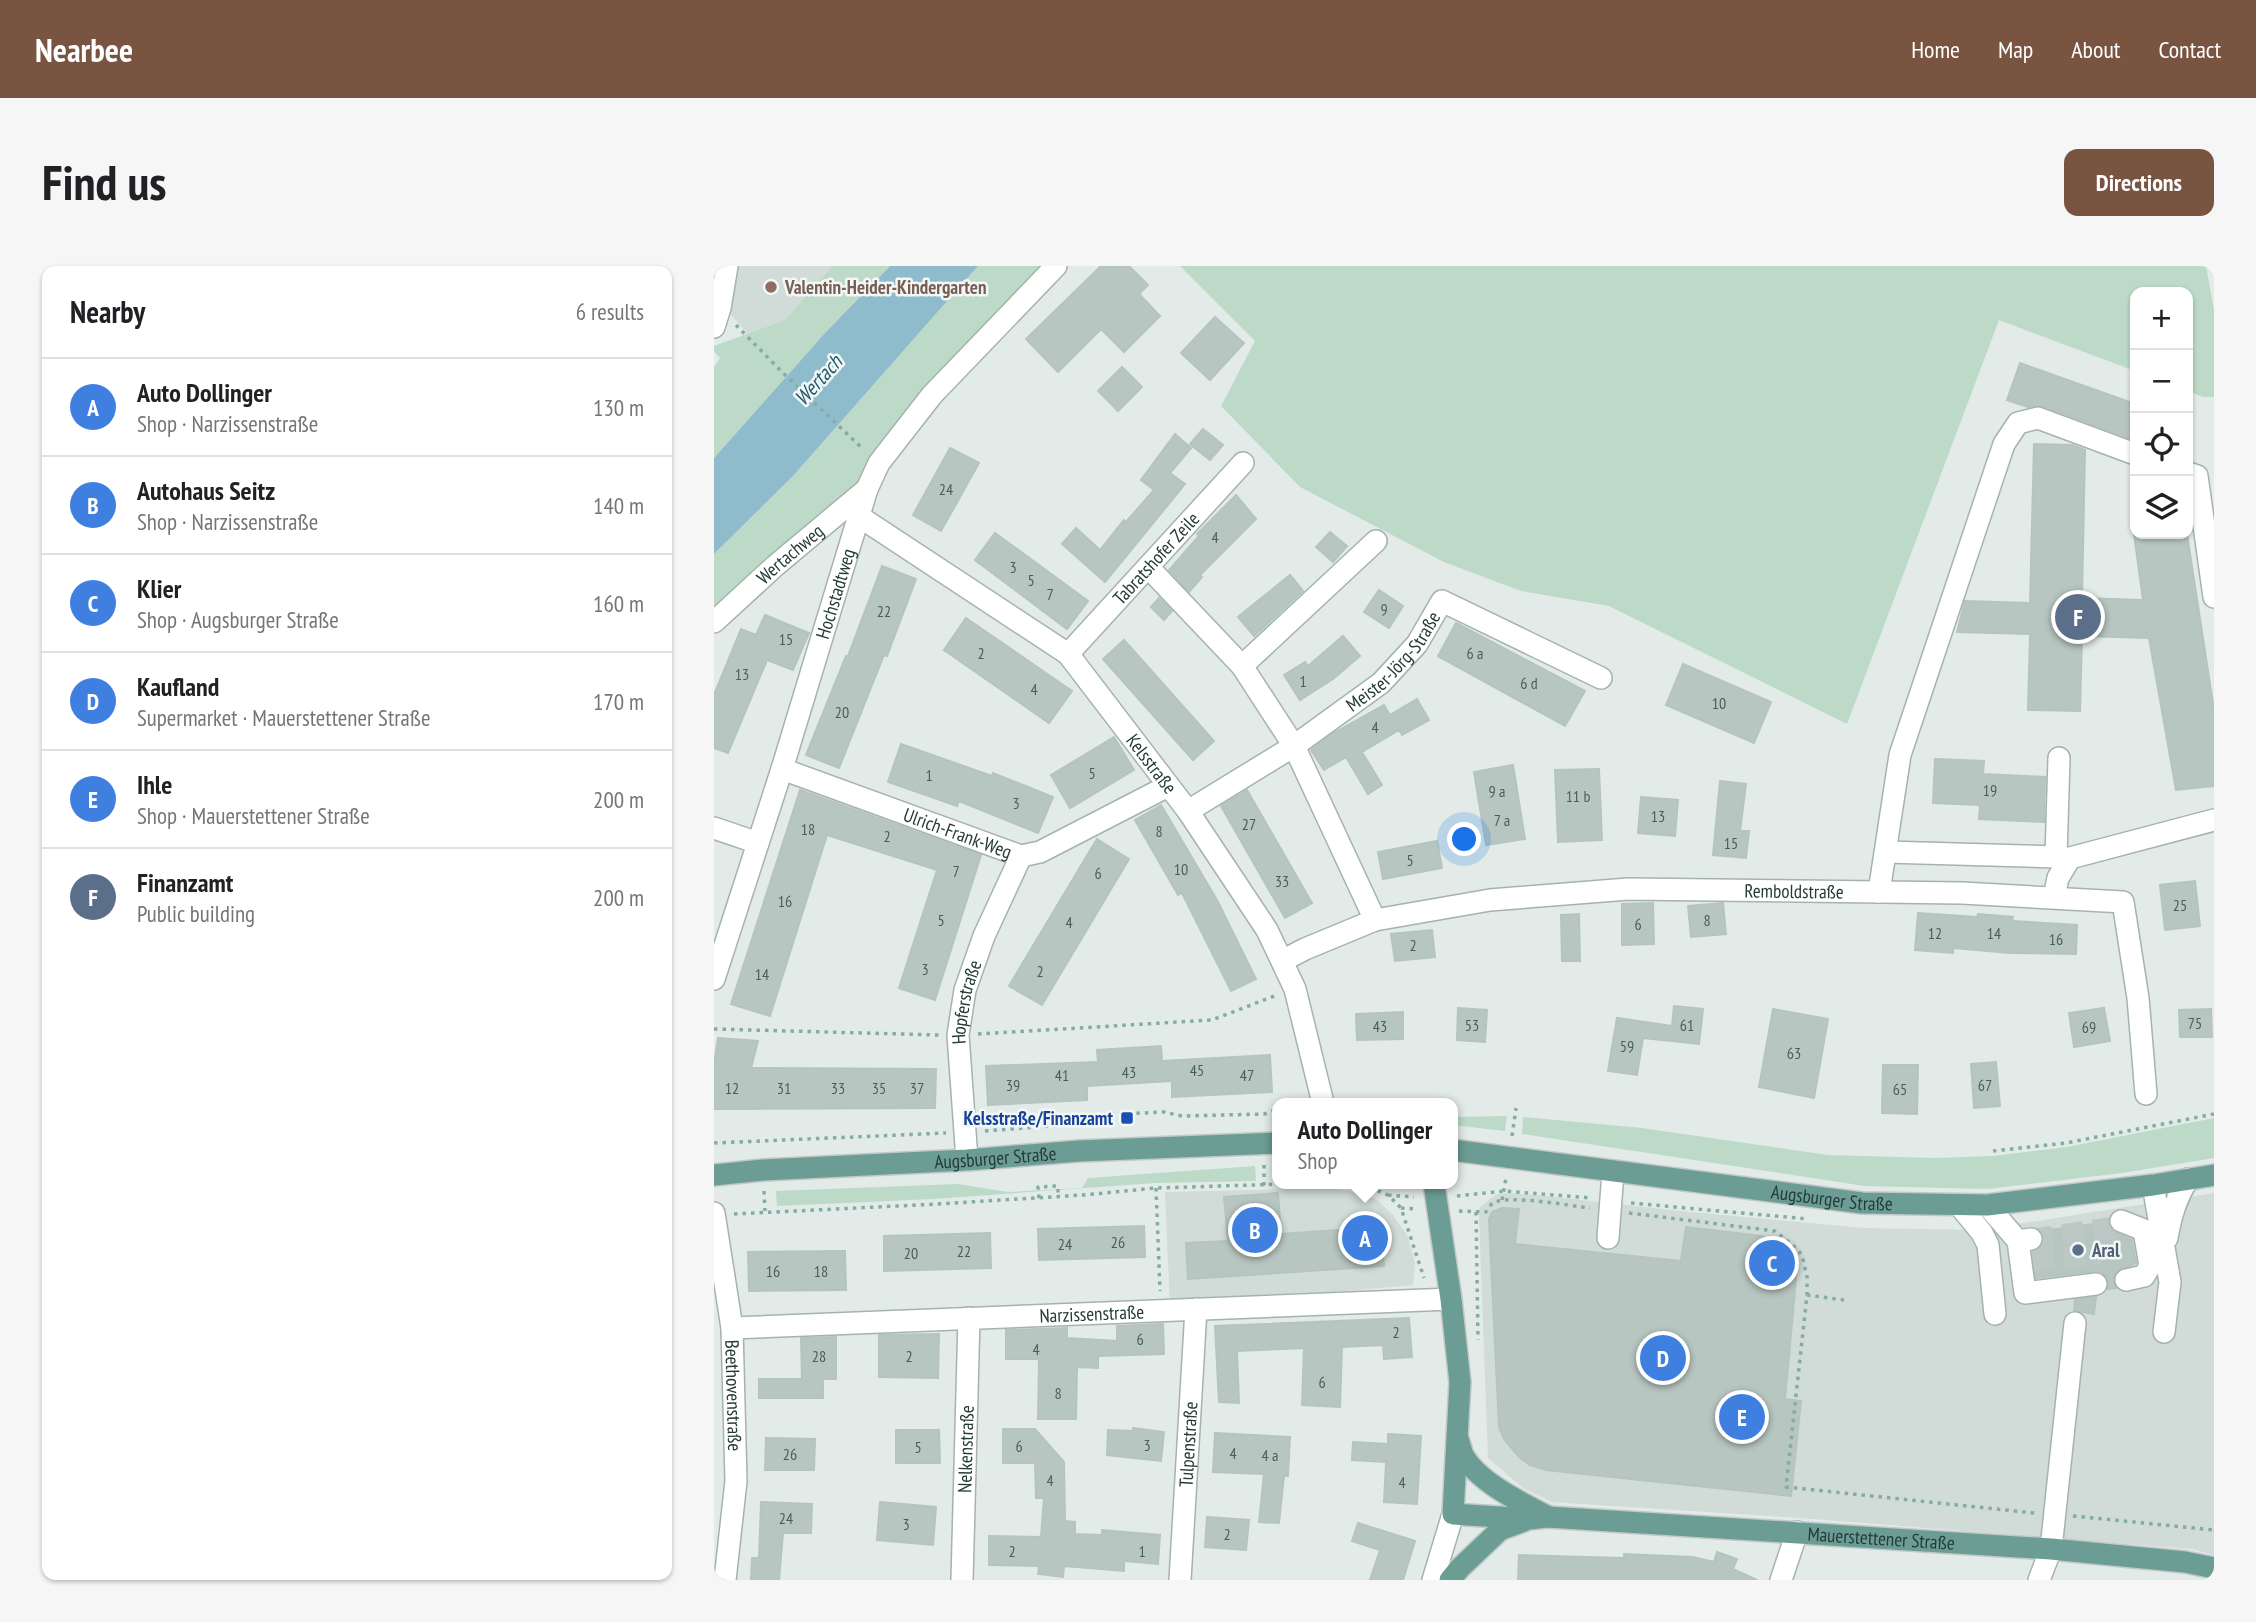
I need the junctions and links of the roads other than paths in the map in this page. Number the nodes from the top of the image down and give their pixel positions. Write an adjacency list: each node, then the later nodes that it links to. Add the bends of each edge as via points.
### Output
1 (727, 266): 3 (street)
2 (1056, 266): 7 (street, Hochstadtweg, via 932,395 879,463)
3 (716, 315)
4 (2130, 452): 24 (street, via 2038,418 2018,423 2004,444 1900,755)
5 (1242, 463): 10 (street, Tabratshofer Zeile)
6 (2193, 475): 11 (street, via 2197,476)
7 (867, 489): 8 (street, Hochstadtweg); 12 (street, Wertachweg)
8 (860, 517): 13 (street, Kelsstraße); 18 (street, Hochstadtweg)
9 (1376, 541): 14 (street)
10 (1148, 567): 13 (street, Tabratshofer Zeile); 14 (street)
11 (2214, 597)
12 (714, 622)
13 (1068, 654): 19 (street, Kelsstraße)
14 (1242, 666): 16 (street)
15 (1601, 678): 16 (street, Meister-Jörg-Straße, via 1442,601 1417,643 1381,683)
16 (1294, 746): 20 (street, Meister-Jörg-Straße); 29 (street)
17 (2059, 758): 26 (street)
18 (782, 769): 23 (street, Hochstadtweg); 25 (street, Ulrich-Frank-Weg)
19 (1167, 786): 20 (street, Kelsstraße); 25 (street, Ulrich-Frank-Weg, via 1040,852)
20 (1188, 811): 30 (street, Kelsstraße)
21 (2214, 820): 26 (street)
22 (714, 828): 23 (street)
23 (758, 843): 31 (street, Hochstadtweg)
24 (1886, 852): 26 (street); 27 (street)
25 (1021, 856): 36 (street, Hopferstraße, via 965,990 958,1035)
26 (2063, 857): 28 (street)
27 (1879, 892): 28 (street, Remboldstraße); 29 (street, Remboldstraße, via 1628,889 1490,900)
28 (2054, 897): 32 (street, Remboldstraße, via 2123,902)
29 (1375, 920): 30 (street, Remboldstraße)
30 (1282, 961): 33 (street, Kelsstraße, via 1295,989)
31 (714, 979)
32 (2146, 1094)
33 (1323, 1098)
34 (1272, 1143): 36 (main road, Augsburger Straße)
35 (1458, 1151): 37 (main road, Augsburger Straße)
36 (967, 1160): 38 (main road, Augsburger Straße)
37 (1614, 1172): 44 (main road, Augsburger Straße, via 1862,1203); 47 (street)
38 (714, 1175)
39 (2214, 1175): 40 (main road, Augsburger Straße)
40 (2188, 1179): 41 (main road, Augsburger Straße); 48 (street, via 2171,1212)
41 (2153, 1185): 42 (main road, Augsburger Straße); 48 (street)
42 (2125, 1188): 45 (main road, Augsburger Straße); 49 (street, via 2119,1224 2144,1230 2150,1266 2144,1276)
43 (1435, 1189): 51 (main road, Mauerstettener Straße)
44 (1959, 1205): 45 (main road, Augsburger Straße); 53 (street, via 1988,1245)
45 (1987, 1205): 50 (street, via 2026,1251 2025,1293)
46 (714, 1214): 56 (street, Beethovenstraße)
47 (1608, 1238)
48 (2165, 1250): 57 (street, via 2170,1282)
49 (2126, 1280)
50 (2090, 1282)
51 (1451, 1299): 52 (street, Narzissenstraße); 58 (main road, Mauerstettener Straße, via 1460,1382)
52 (1196, 1309): 54 (street, Narzissenstraße); 66 (street, Tulpenstraße)
53 (1995, 1314)
54 (968, 1318): 56 (street, Narzissenstraße); 65 (street, Nelkenstraße)
55 (2075, 1324): 62 (street)
56 (732, 1328): 64 (street, Beethovenstraße, via 736,1481)
57 (2164, 1332)
58 (1457, 1434): 59 (main road, Mauerstettener Straße); 60 (main road, Mauerstettener Straße, via 1463,1454 1476,1472)
59 (1453, 1514): 60 (main road, Mauerstettener Straße); 67 (street)
60 (1539, 1518): 61 (main road, Mauerstettener Straße); 68 (main road, Mauerstettener Straße, via 1500,1530)
61 (1797, 1532): 62 (main road, Mauerstettener Straße); 69 (street)
62 (2051, 1549): 63 (main road, Mauerstettener Straße); 70 (street)
63 (2214, 1568)
64 (725, 1580)
65 (962, 1580)
66 (1180, 1580)
67 (1433, 1580)
68 (1450, 1580)
69 (1781, 1580)
70 (2039, 1580)

